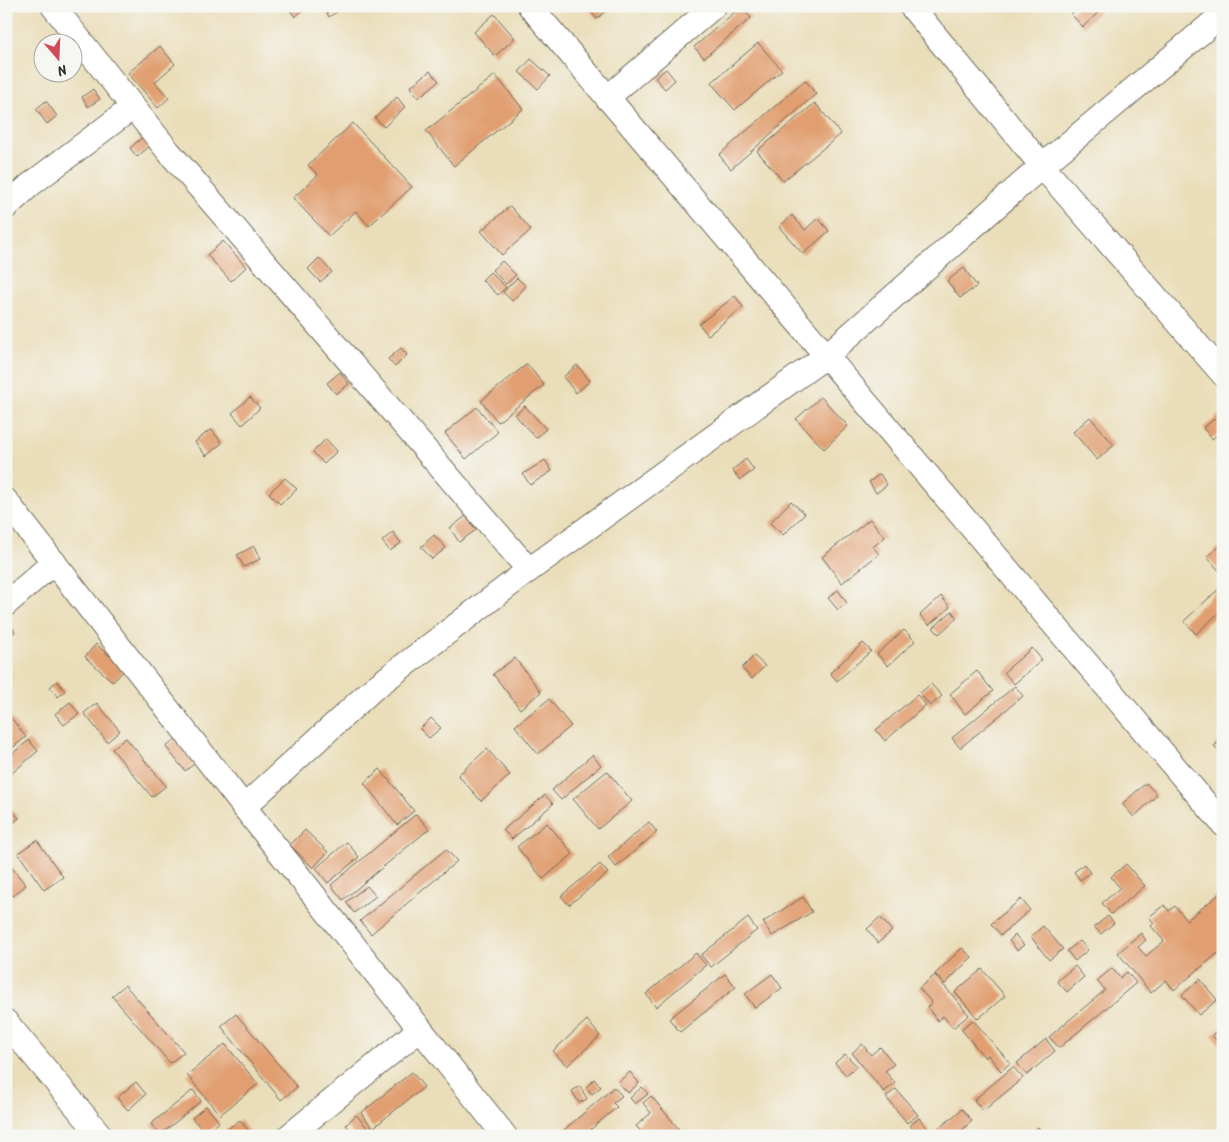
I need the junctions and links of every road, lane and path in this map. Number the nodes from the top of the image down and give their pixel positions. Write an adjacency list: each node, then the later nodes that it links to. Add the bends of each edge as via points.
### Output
1 (52, 6): 7 (street)
2 (530, 6): 6 (street)
3 (714, 6): 6 (street)
4 (911, 6): 8 (street)
5 (1223, 14): 8 (street)
6 (606, 98): 10 (street)
7 (133, 107): 9 (street); 14 (street)
8 (1042, 166): 10 (street); 11 (street)
9 (6, 207)
10 (826, 356): 14 (street); 17 (street)
11 (1223, 374)
12 (6, 501): 13 (street)
13 (54, 562): 15 (street); 16 (street)
14 (529, 570): 16 (street, via 373,689)
15 (6, 604)
16 (244, 807): 19 (street)
17 (1223, 824)
18 (6, 1022): 20 (street)
19 (420, 1029): 21 (street); 22 (street)
20 (100, 1136)
21 (289, 1136)
22 (505, 1136)

